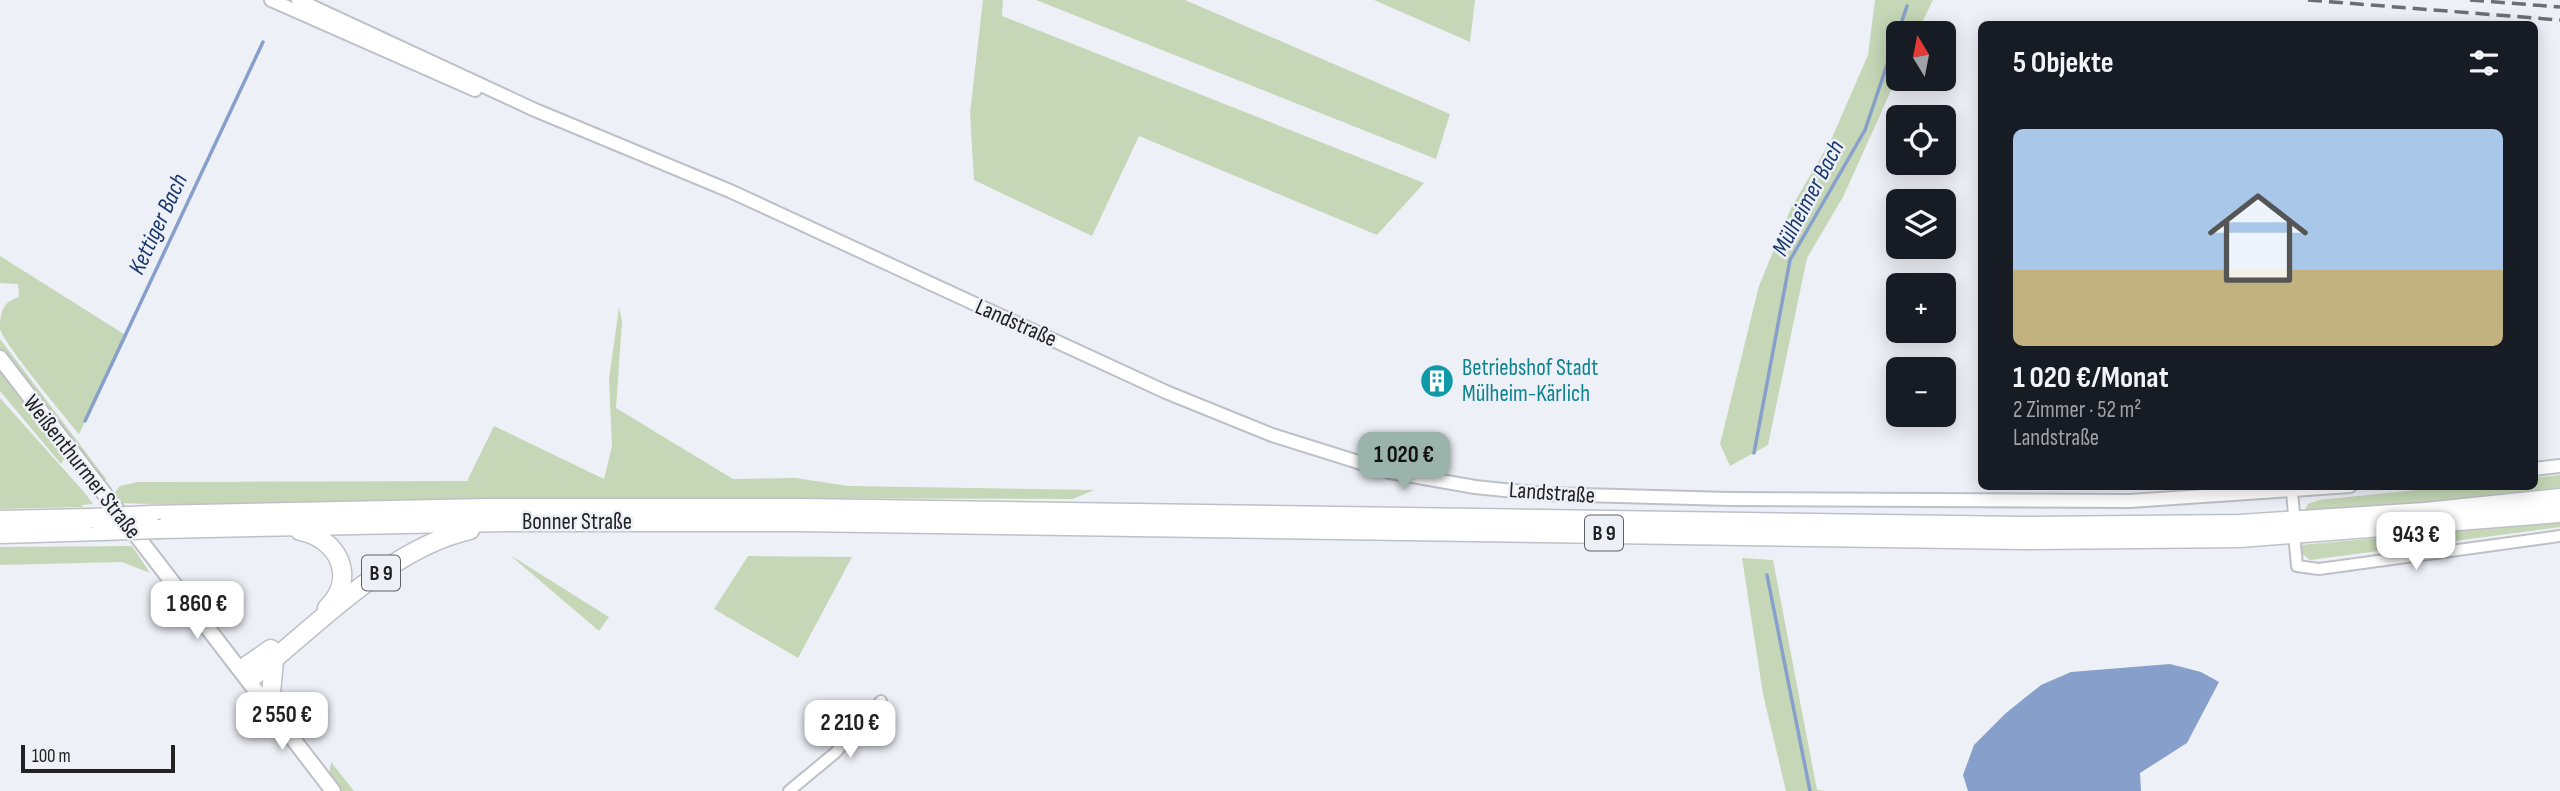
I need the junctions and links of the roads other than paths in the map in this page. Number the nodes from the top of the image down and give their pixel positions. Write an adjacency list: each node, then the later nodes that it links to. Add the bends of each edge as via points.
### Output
1 (298, 0): 4 (street)
2 (318, 0): 4 (street)
3 (276, 1): 5 (street, via 454,81)
4 (334, 17): 5 (street)
5 (535, 110): 12 (street, Landstraße, via 730,191 1210,410 1305,447 1406,476 1544,494 1730,499 2039,503)
6 (0, 358): 8 (main road, Weißenthurmer Straße)
7 (0, 365): 8 (main road, Weißenthurmer Straße)
8 (11, 375): 25 (main road, Weißenthurmer Straße)
9 (2560, 466): 10 (street)
10 (2538, 469)
11 (2311, 490): 12 (street, Landstraße)
12 (2292, 492): 15 (street)
13 (2560, 498): 17 (highway, B 9, via 2240,524 2022,526 802,508 488,508)
14 (2560, 513): 18 (highway, Bonner Straße / B 9, via 2254,538 2022,540)
15 (2294, 514)
16 (0, 520): 19 (highway, B 9)
17 (155, 522): 19 (highway, B 9, bridge); 20 (highway, B 9)
18 (507, 522): 20 (highway, B 9); 24 (highway, B 9, via 451,535 412,551)
19 (96, 524): 21 (highway, B 9)
20 (272, 526): 25 (highway, B 9, via 324,539 340,561 342,586 334,601)
21 (0, 534)
22 (2560, 536): 23 (street, via 2329,569 2300,569)
23 (2295, 544)
24 (274, 660): 25 (highway, B 9); 27 (highway)
25 (246, 674): 27 (main road, Weißenthurmer Straße)
26 (881, 701): 29 (street, via 835,753)
27 (270, 705): 28 (main road, Weißenthurmer Straße)
28 (333, 791)
29 (789, 791)

